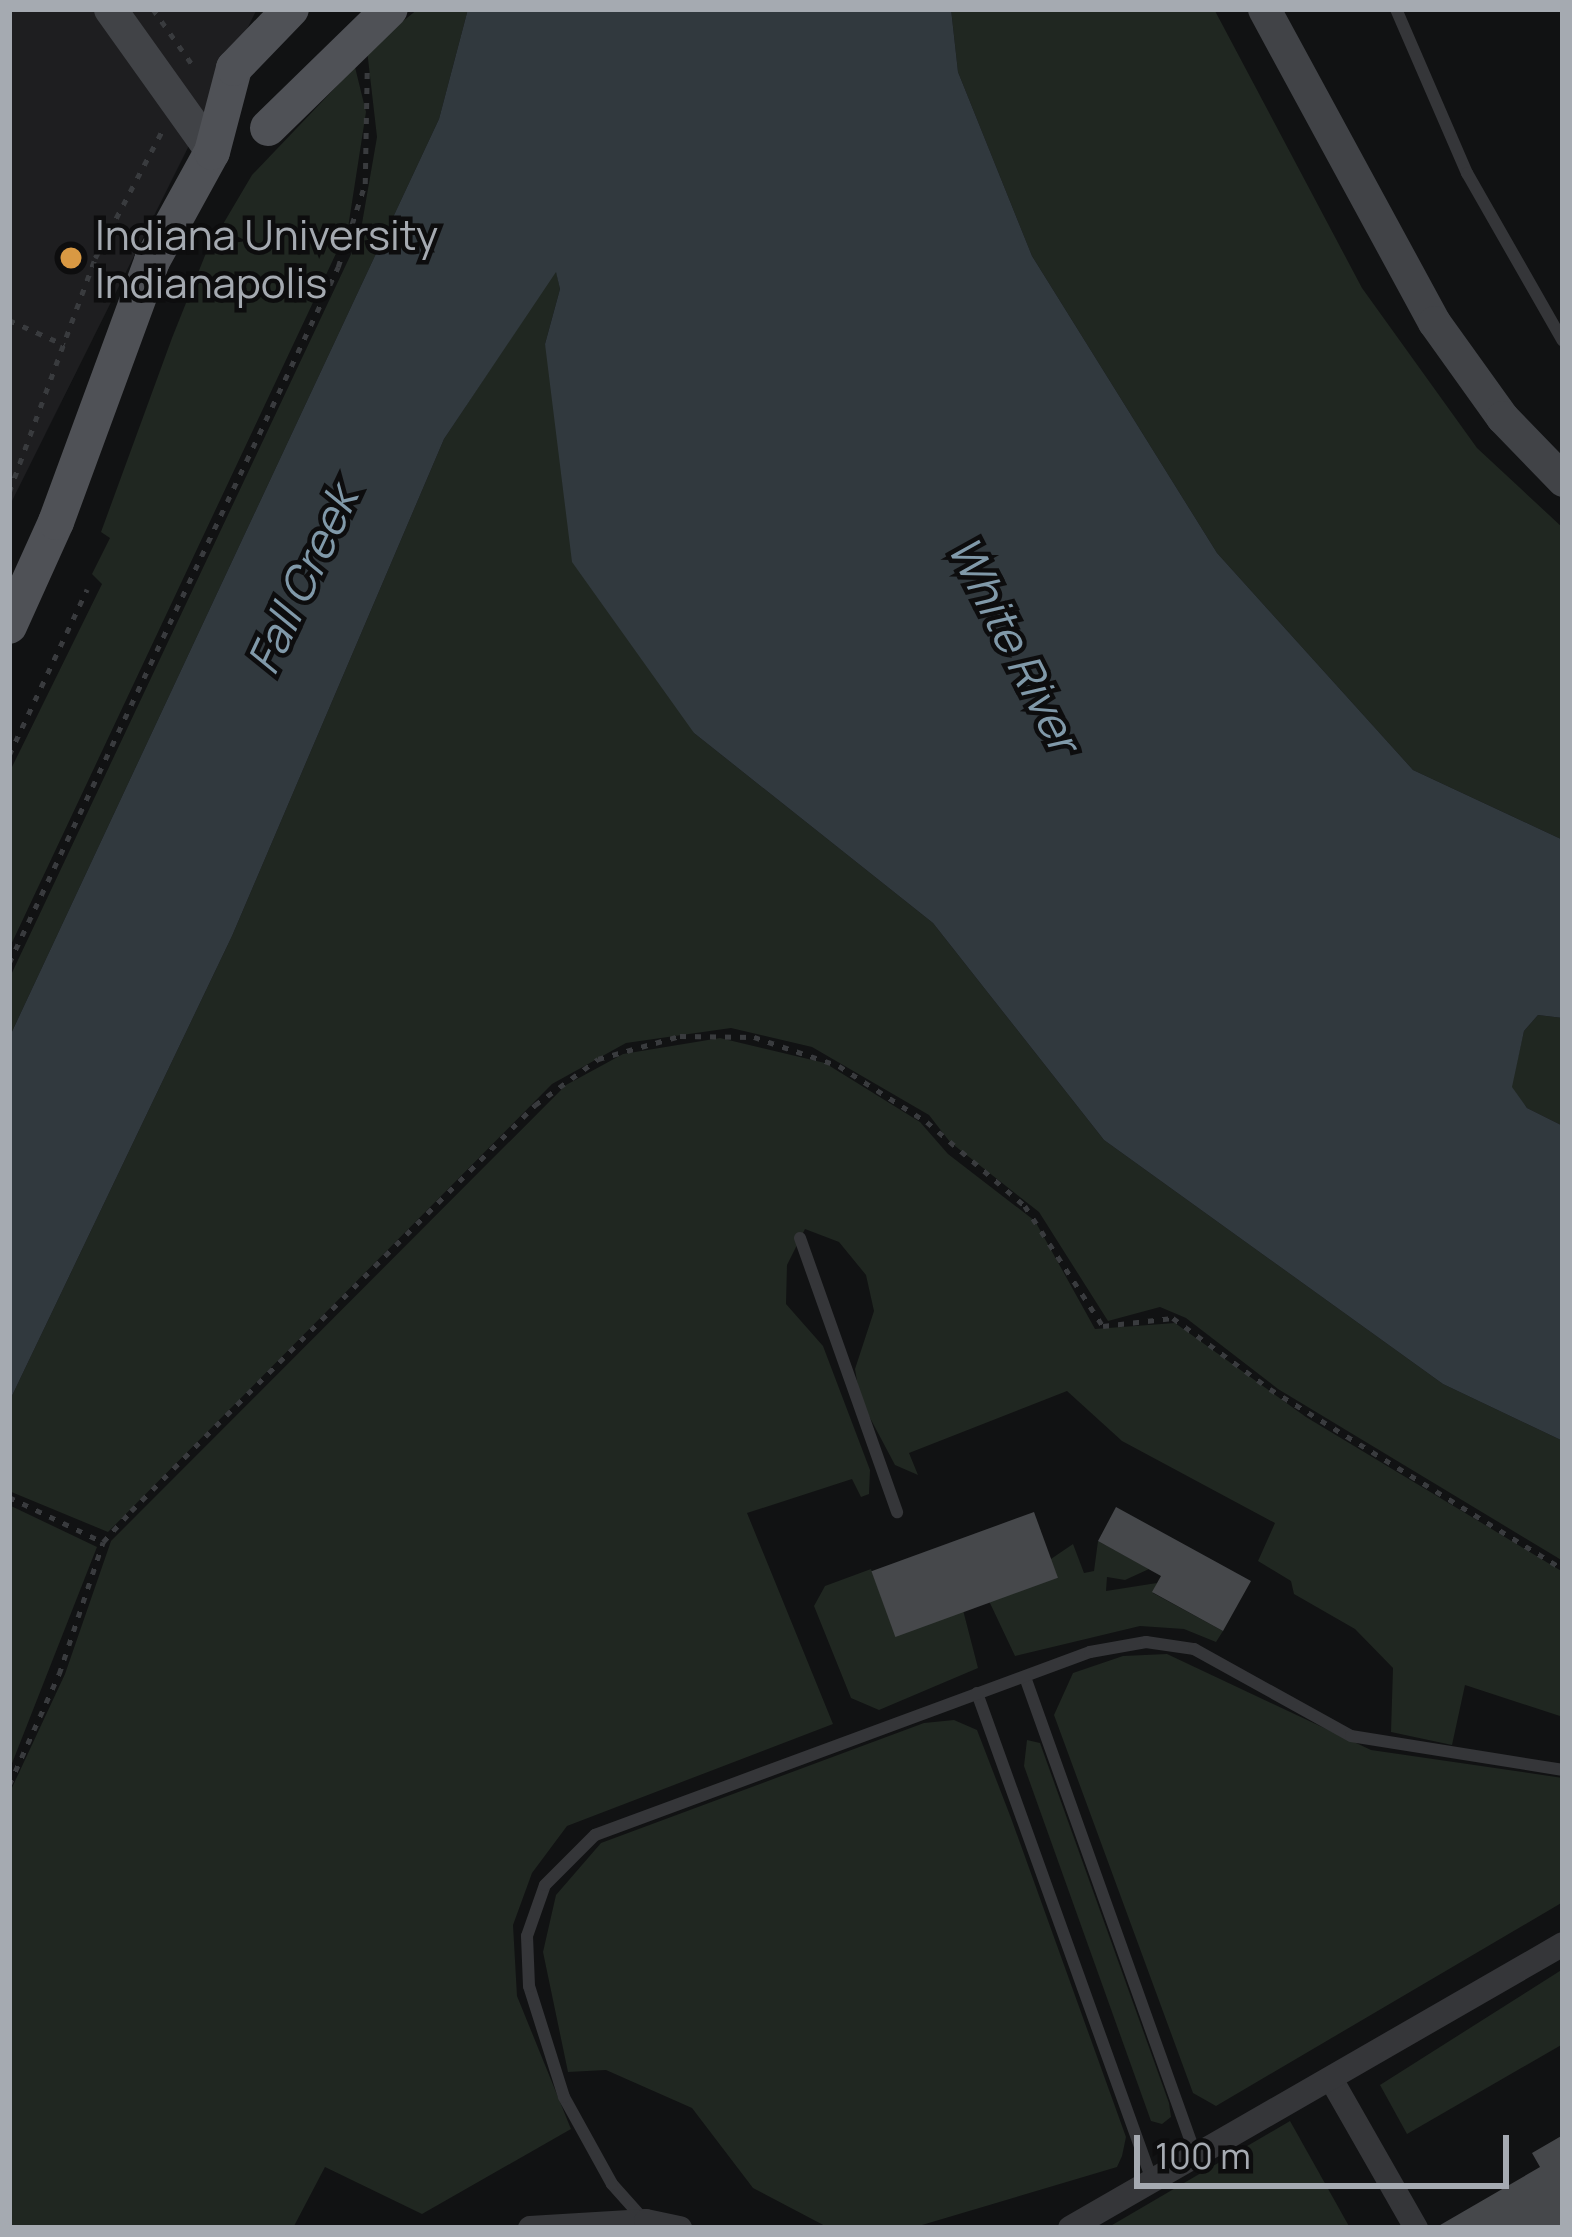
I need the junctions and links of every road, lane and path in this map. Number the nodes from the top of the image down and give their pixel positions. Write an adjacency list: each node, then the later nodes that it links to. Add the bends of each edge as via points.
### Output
1 (110, 9): 8 (main road)
2 (153, 9): 8 (path, via 192,64)
3 (291, 9): 9 (main road, via 235,68)
4 (390, 9): 9 (main road, bridge, via 268,128)
5 (1264, 9): 13 (main road, via 1434,322 1502,417)
6 (1396, 9): 11 (lane, via 1467,173)
7 (366, 66): 18 (path, via 372,101 365,184 338,267)
8 (178, 102): 9 (main road); 12 (path, via 110,225)
9 (212, 152): 16 (main road, via 152,261)
10 (9, 320): 12 (path)
11 (1563, 341)
12 (65, 346): 14 (path)
13 (1563, 480)
14 (9, 492)
15 (87, 589): 17 (path)
16 (9, 626)
17 (9, 755)
18 (9, 963)
19 (800, 1238): 21 (lane)
20 (9, 1497): 25 (path, via 103,1542 59,1674)
21 (897, 1512)
22 (1025, 1677): 23 (lane); 24 (lane, via 1146,1642 1194,1649 1351,1736); 28 (lane)
23 (976, 1693): 29 (lane); 30 (lane, via 643,1812 567,1856 545,1885 527,1936 542,2045 612,2184)
24 (1563, 1770)
25 (9, 1785)
26 (1563, 1944): 27 (street)
27 (1331, 2079): 28 (street); 34 (street)
28 (1196, 2157): 29 (street)
29 (1154, 2183): 33 (street)
30 (646, 2222): 31 (street); 32 (street)
31 (530, 2228)
32 (680, 2228)
33 (1070, 2228)
34 (1416, 2228)

